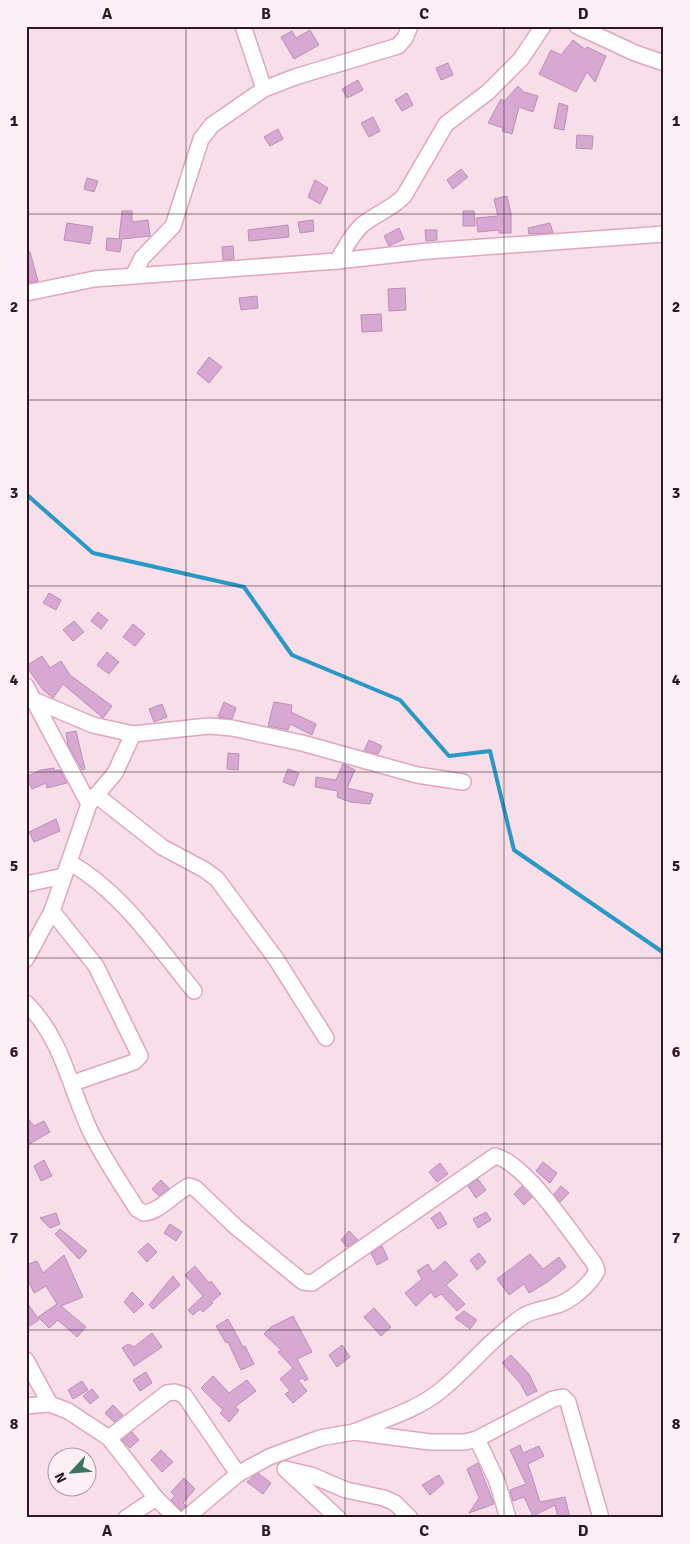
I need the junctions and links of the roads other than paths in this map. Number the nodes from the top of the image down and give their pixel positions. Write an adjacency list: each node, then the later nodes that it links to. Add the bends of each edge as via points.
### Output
1 (243, 26): 6 (street)
2 (410, 26): 6 (street, via 405,38 390,50)
3 (543, 26): 8 (street, via 521,59 488,92 446,124 404,196 362,225)
4 (577, 26): 5 (street)
5 (664, 63)
6 (264, 89): 9 (street, via 228,112 201,139 173,226 142,258)
7 (664, 234): 8 (street, via 428,250)
8 (338, 261): 9 (street)
9 (133, 276): 10 (street, via 71,282)
10 (26, 293)
11 (26, 686): 12 (street)
12 (31, 701): 13 (street, via 93,725); 15 (street)
13 (134, 734): 14 (street, via 209,726 232,728 302,743 417,775); 15 (street, via 123,759)
14 (463, 782)
15 (93, 800): 16 (street); 22 (street, via 162,847 217,879 276,960)
16 (66, 869): 17 (street); 18 (street); 20 (street, via 90,874 118,899)
17 (26, 884)
18 (52, 911): 19 (street); 23 (street, via 96,966 140,1056 134,1062)
19 (26, 959)
20 (194, 991)
21 (26, 1003): 23 (street, via 46,1028)
22 (326, 1038)
23 (73, 1083): 27 (street, via 93,1138 137,1209 144,1213 152,1212 189,1186 196,1188 303,1282 312,1283 495,1156 509,1163 537,1187 594,1263 597,1271 593,1279 563,1303 522,1316 428,1400)
24 (26, 1360): 25 (street)
25 (50, 1404): 26 (street); 28 (street, via 68,1411)
26 (26, 1406)
27 (354, 1432): 29 (street, via 430,1442); 30 (street, via 320,1438)
28 (109, 1438): 32 (street, via 166,1394 175,1392 184,1395); 33 (street)
29 (478, 1439): 39 (street, via 497,1481); 40 (street, via 553,1399 563,1398 568,1402)
30 (269, 1457): 31 (street); 32 (street)
31 (284, 1469): 37 (street); 38 (street, via 312,1475 346,1490 384,1498 395,1503)
32 (238, 1474): 36 (street)
33 (156, 1498): 34 (street); 35 (street)
34 (126, 1518)
35 (176, 1518)
36 (186, 1518)
37 (338, 1518)
38 (410, 1518)
39 (508, 1518)
40 (601, 1518)

